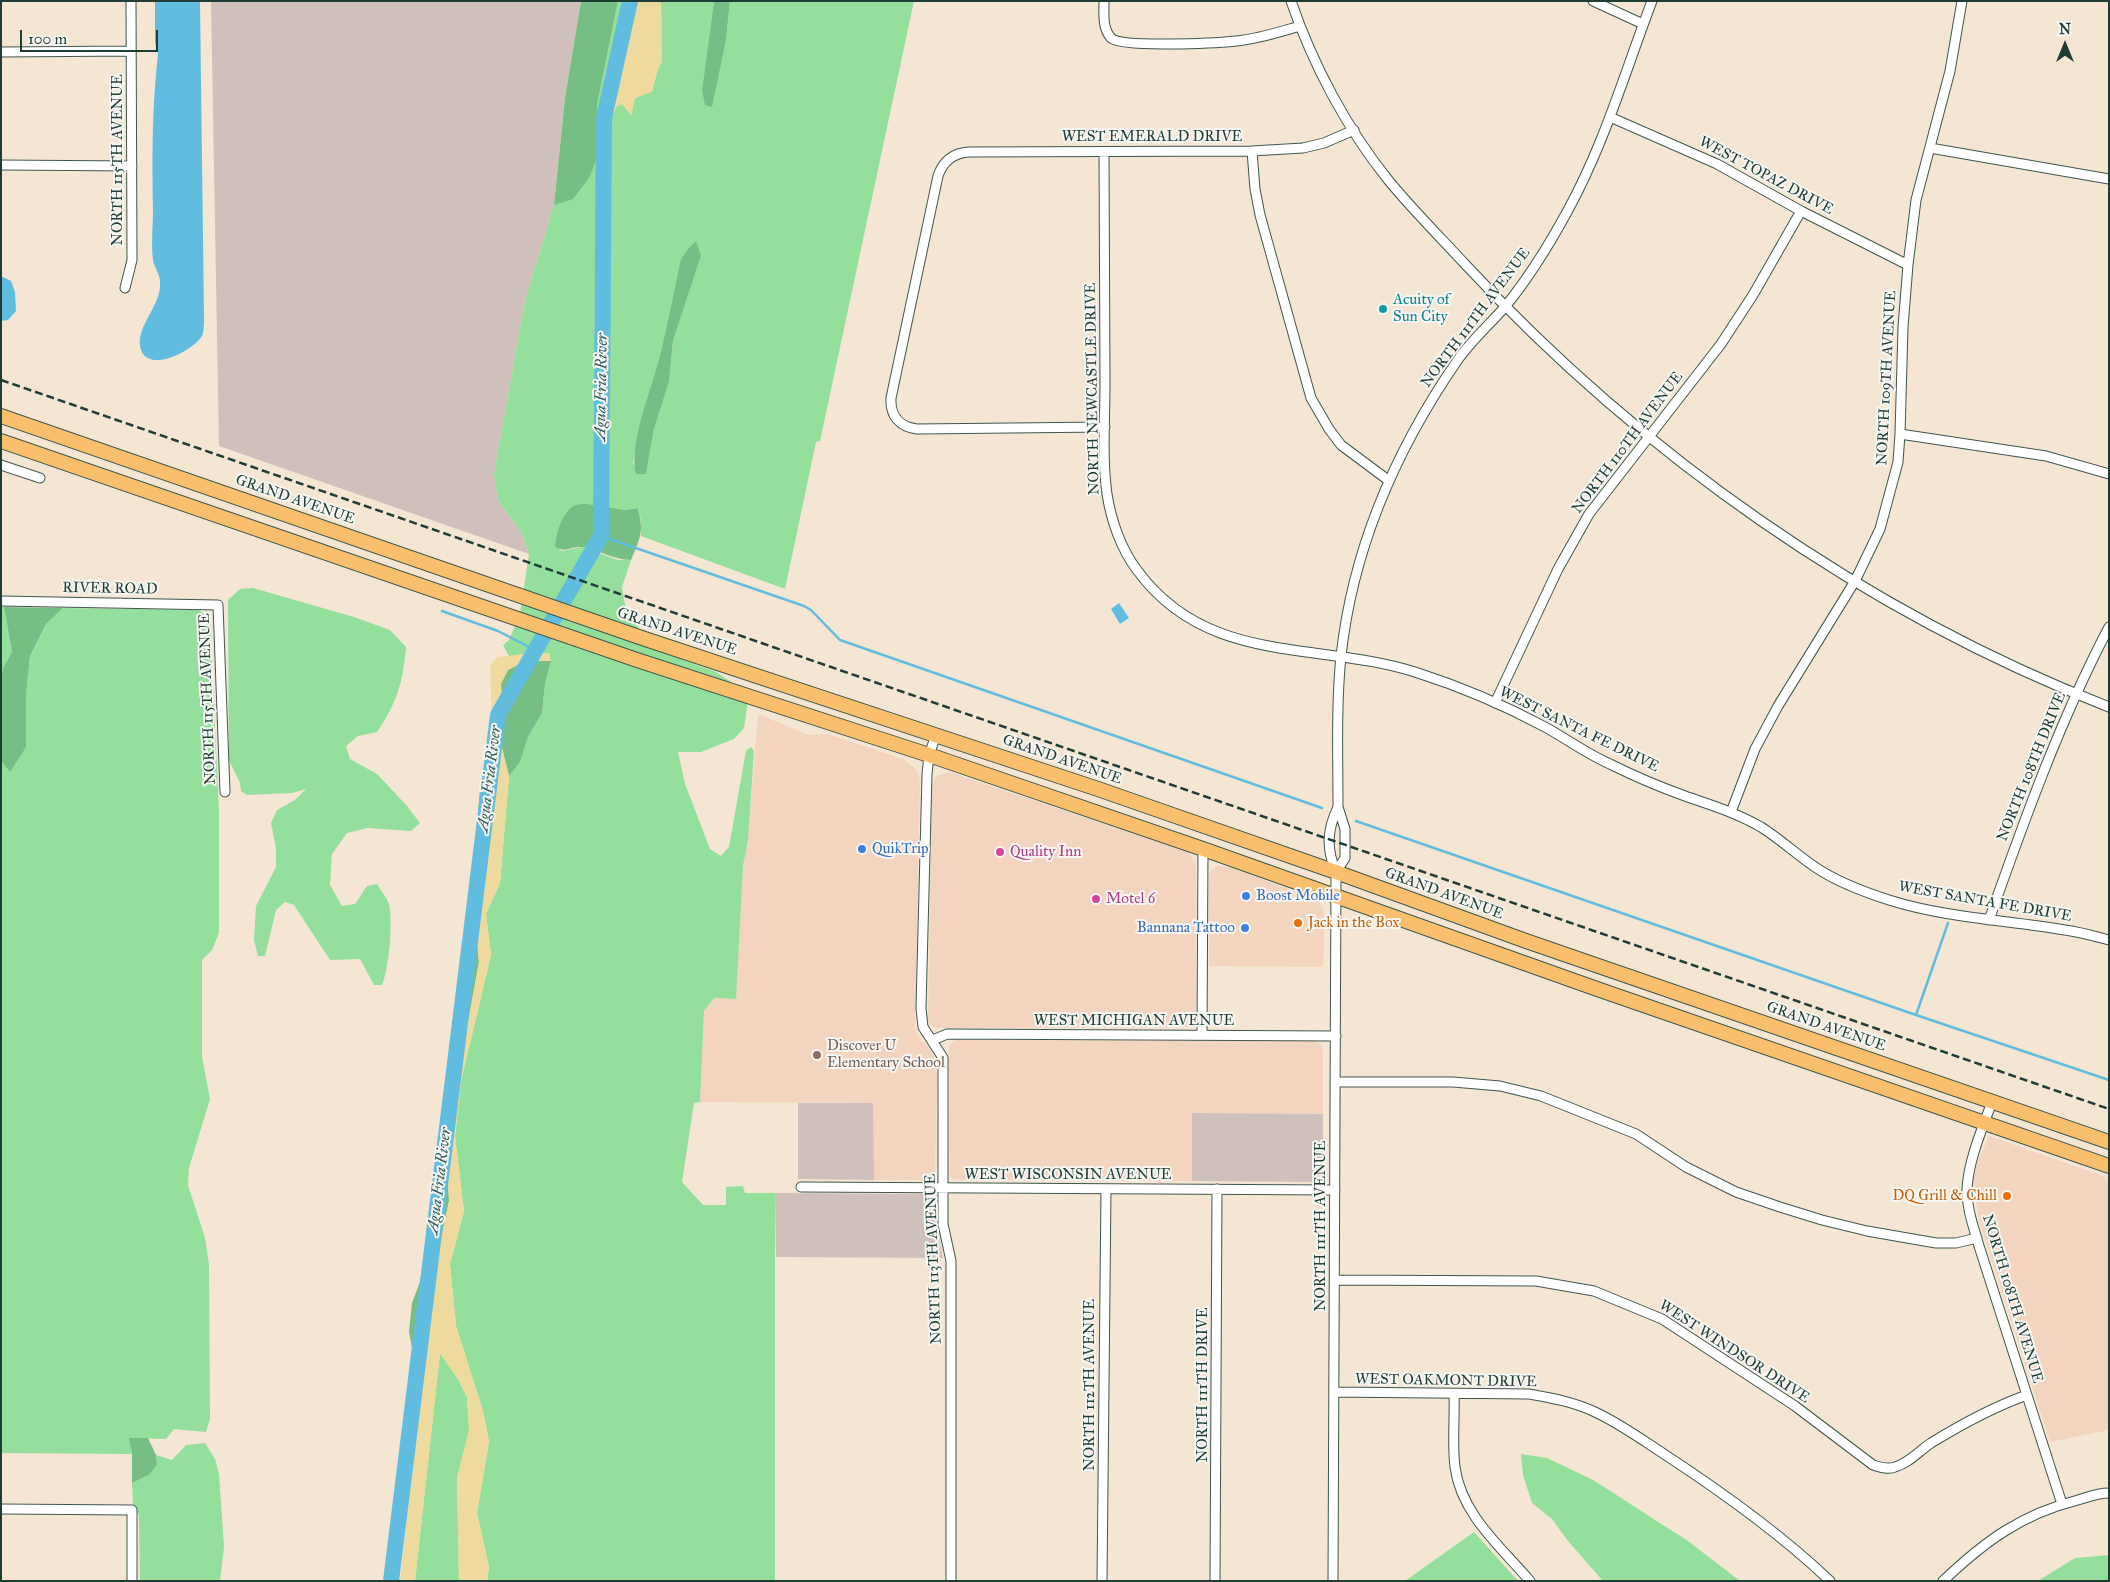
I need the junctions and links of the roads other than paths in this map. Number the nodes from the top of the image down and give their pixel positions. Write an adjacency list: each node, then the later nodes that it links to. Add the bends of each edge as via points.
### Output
1 (131, 1): 9 (street, NORTH 115TH AVENUE)
2 (1104, 1): 8 (street, via 1104,22 1112,39 1129,44 1237,41)
3 (1291, 1): 8 (street)
4 (1593, 1): 7 (street)
5 (1652, 1): 7 (street, NORTH 111TH AVENUE)
6 (1962, 1): 13 (street, NORTH 109TH AVENUE, via 1950,71)
7 (1644, 24): 11 (street, NORTH 111TH AVENUE)
8 (1300, 26): 12 (street, via 1326,82)
9 (132, 51): 10 (street); 17 (street, NORTH 115TH AVENUE)
10 (1, 52)
11 (1610, 117): 19 (street, WEST TOPAZ DRIVE, via 1717,164); 22 (street, NORTH 111TH AVENUE, via 1567,212 1529,275)
12 (1354, 130): 14 (street, WEST EMERALD DRIVE, via 1303,148); 22 (street, via 1388,180)
13 (1930, 148): 18 (street); 20 (street, NORTH 109TH AVENUE, via 1916,200)
14 (1252, 151): 15 (street, WEST EMERALD DRIVE); 31 (street, via 1260,215 1311,398 1341,445)
15 (1104, 152): 24 (street, NORTH NEWCASTLE DRIVE); 24 (street, WEST EMERALD DRIVE, via 969,152 949,158 942,166 891,410 896,419 917,429)
16 (1, 165): 17 (street)
17 (132, 166): 21 (street, NORTH 115TH AVENUE, via 132,260)
18 (2109, 179)
19 (1801, 211): 20 (street, WEST TOPAZ DRIVE); 26 (street, NORTH 110TH AVENUE, via 1721,344)
20 (1908, 265): 25 (street, NORTH 109TH AVENUE)
21 (125, 288)
22 (1504, 307): 26 (street, via 1563,363); 31 (street, NORTH 111TH AVENUE, via 1456,362 1418,420)
23 (1, 416): 40 (highway, GRAND AVENUE, via 642,638)
24 (1105, 427): 36 (street, NORTH NEWCASTLE DRIVE, via 1107,494 1115,526 1137,571 1159,595 1186,617 1231,638 1288,650)
25 (1900, 434): 29 (street, via 2046,456); 32 (street, NORTH 109TH AVENUE, via 1898,462 1880,530)
26 (1650, 436): 32 (street, via 1757,517); 38 (street, NORTH 110TH AVENUE, via 1589,514 1558,569)
27 (1, 441): 41 (highway, via 636,660)
28 (1, 465): 30 (street)
29 (2109, 474)
30 (40, 478)
31 (1388, 480): 36 (street, NORTH 111TH AVENUE, via 1356,574)
32 (1855, 581): 37 (street, via 1937,629); 44 (street, NORTH 109TH AVENUE, via 1778,706 1755,750)
33 (1, 600): 34 (street, RIVER ROAD)
34 (218, 605): 42 (street, NORTH 115TH AVENUE)
35 (2109, 627): 37 (street, NORTH 108TH DRIVE)
36 (1341, 656): 38 (street, WEST SANTA FE DRIVE, via 1415,672); 43 (street, NORTH 111TH AVENUE)
37 (2076, 694): 39 (street); 48 (street, NORTH 108TH DRIVE)
38 (1495, 703): 44 (street, WEST SANTA FE DRIVE, via 1547,728 1607,763)
39 (2109, 707)
40 (936, 735): 41 (street, NORTH 113TH AVENUE); 46 (highway, GRAND AVENUE)
41 (929, 754): 45 (highway); 52 (street, NORTH 113TH AVENUE, via 921,1008 923,1027)
42 (225, 792)
43 (1338, 807): 46 (street, NORTH 111TH AVENUE, via 1330,824 1329,856); 46 (street, NORTH 111TH AVENUE, via 1345,829 1345,858)
44 (1731, 812): 48 (street, WEST SANTA FE DRIVE, via 1761,827 1817,868 1845,883 1906,905)
45 (1203, 848): 47 (highway); 50 (street)
46 (1336, 872): 47 (street, NORTH 111TH AVENUE); 54 (highway, GRAND AVENUE)
47 (1336, 896): 51 (street, NORTH 111TH AVENUE); 55 (highway)
48 (1989, 920): 49 (street, WEST SANTA FE DRIVE, via 2069,930)
49 (2109, 940)
50 (1202, 1035): 51 (street, WEST MICHIGAN AVENUE); 52 (street, WEST MICHIGAN AVENUE, via 948,1034)
51 (1336, 1036): 53 (street, NORTH 111TH AVENUE)
52 (933, 1040): 59 (street, NORTH 113TH AVENUE, via 943,1058)
53 (1335, 1082): 62 (street, NORTH 111TH AVENUE); 63 (street, via 1453,1082 1500,1086 1541,1096 1636,1134 1686,1167 1736,1192 1780,1207 1867,1231 1936,1242 1956,1243)
54 (1992, 1102): 55 (street, NORTH 108TH AVENUE); 56 (highway, GRAND AVENUE)
55 (1984, 1123): 57 (highway); 63 (street, NORTH 108TH AVENUE, via 1967,1190)
56 (2109, 1142)
57 (2109, 1166)
58 (801, 1187): 59 (street, WEST WISCONSIN AVENUE)
59 (944, 1188): 60 (street, WEST WISCONSIN AVENUE); 72 (street, NORTH 113TH AVENUE, via 943,1224 950,1261)
60 (1106, 1189): 61 (street, WEST WISCONSIN AVENUE); 73 (street, NORTH 112TH AVENUE)
61 (1217, 1189): 62 (street, WEST WISCONSIN AVENUE); 74 (street, NORTH 111TH DRIVE)
62 (1334, 1190): 64 (street, NORTH 111TH AVENUE)
63 (1977, 1238): 67 (street, NORTH 108TH AVENUE)
64 (1335, 1280): 65 (street, NORTH 111TH AVENUE); 67 (street, WEST WINDSOR DRIVE, via 1536,1281 1594,1291 1662,1319 1782,1396 1873,1465 1884,1468 1906,1462 1970,1419)
65 (1334, 1392): 66 (street, WEST OAKMONT DRIVE); 75 (street, NORTH 111TH AVENUE)
66 (1454, 1394): 76 (street, via 1455,1466 1466,1504); 77 (street, WEST OAKMONT DRIVE, via 1529,1394 1554,1398 1595,1412 1726,1496)
67 (2028, 1395): 69 (street, NORTH 108TH AVENUE)
68 (2109, 1493): 69 (street)
69 (2062, 1504): 78 (street, via 2012,1526)
70 (1, 1509): 71 (street, via 132,1510)
71 (132, 1581)
72 (951, 1581)
73 (1102, 1581)
74 (1215, 1581)
75 (1333, 1581)
76 (1530, 1581)
77 (1830, 1581)
78 (1943, 1581)

